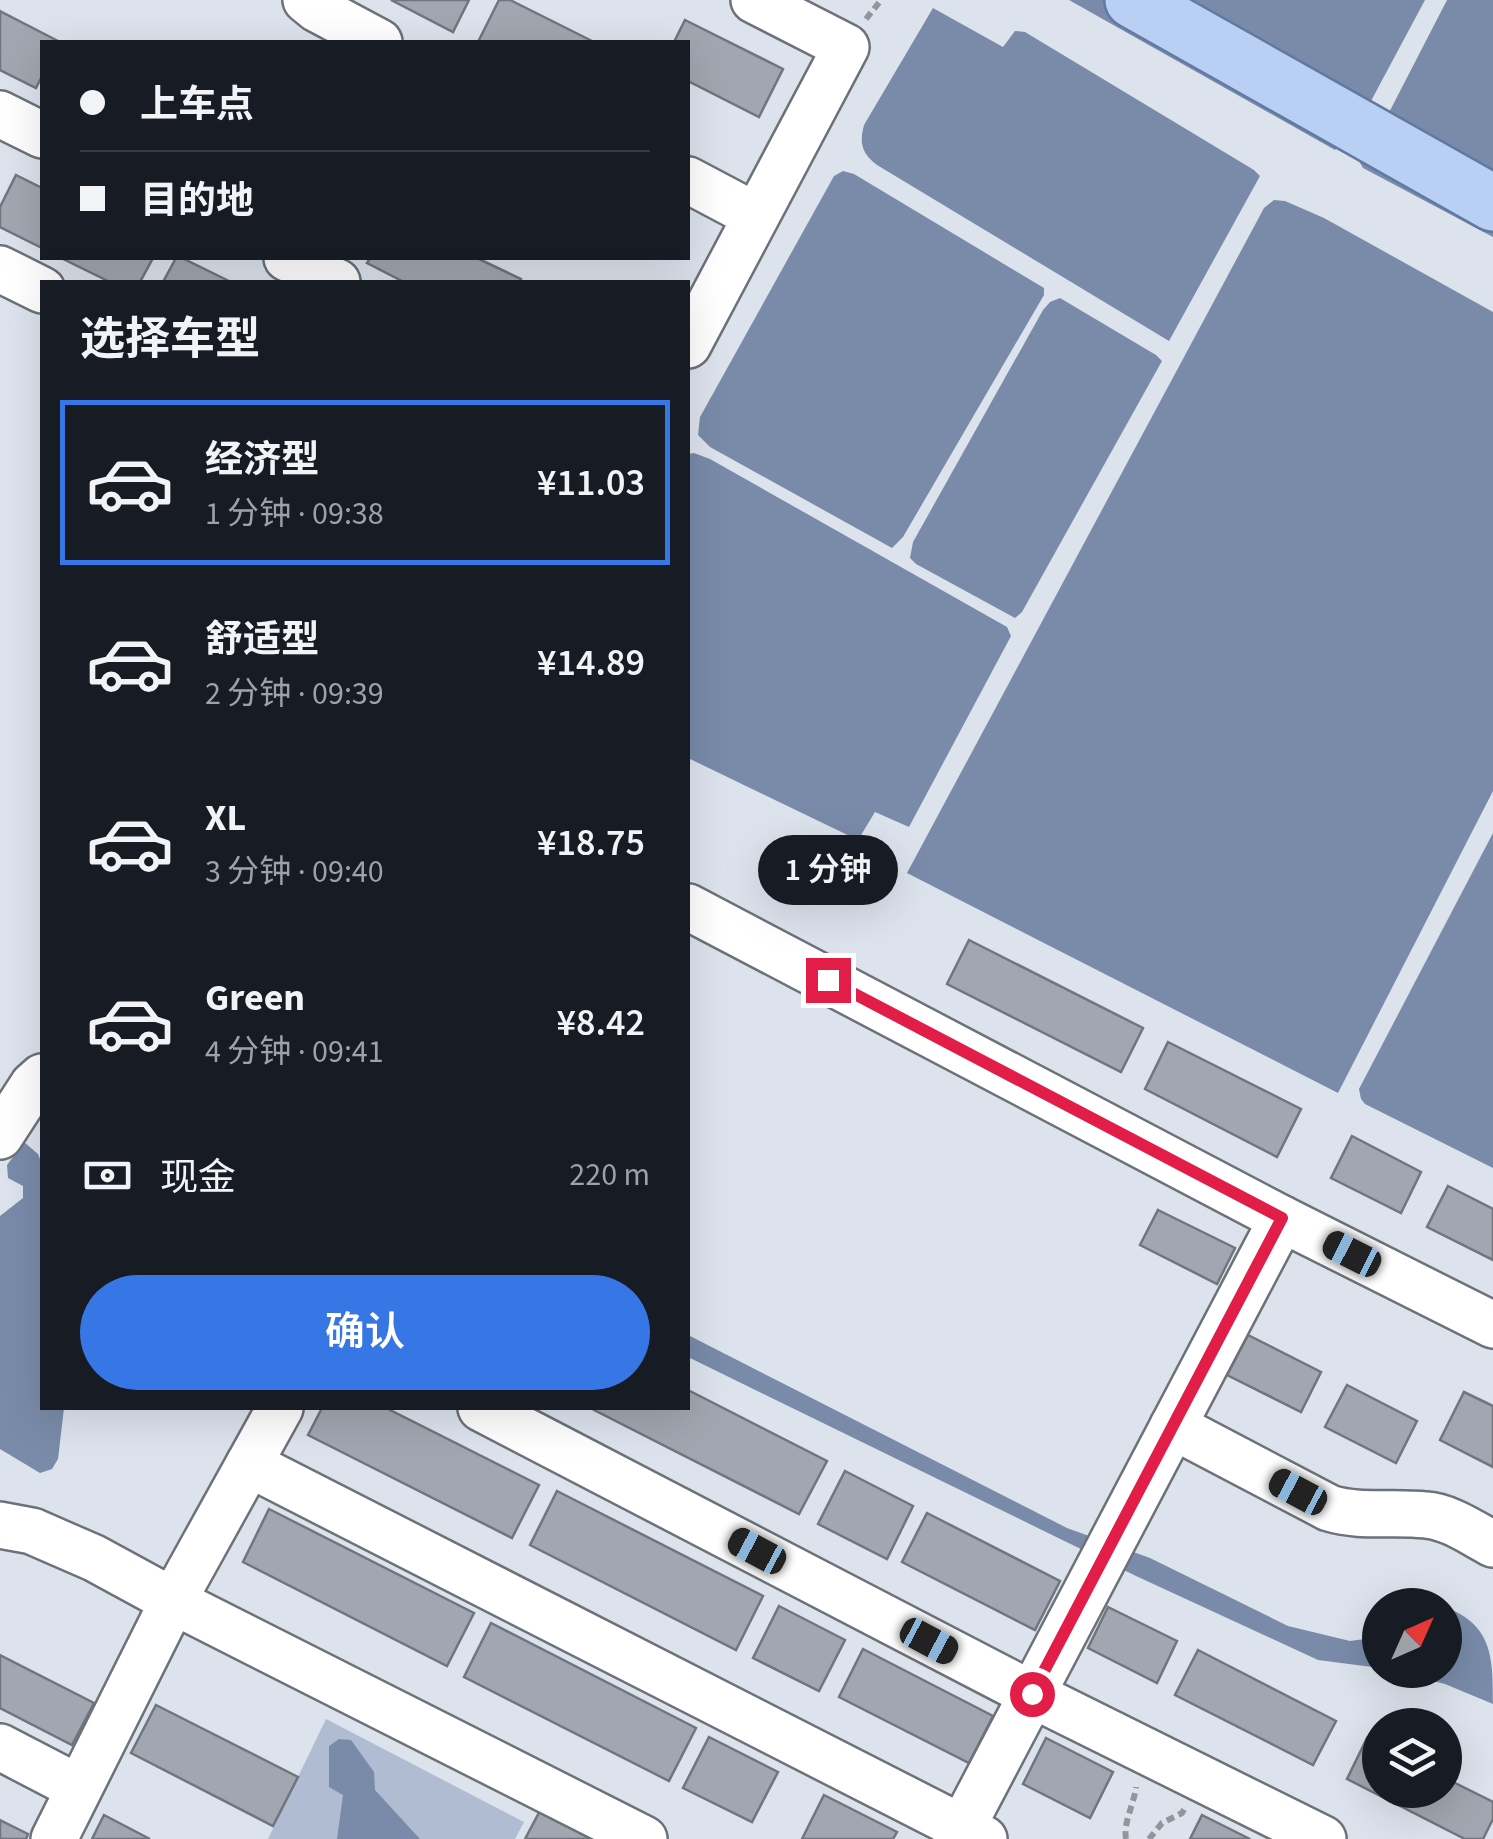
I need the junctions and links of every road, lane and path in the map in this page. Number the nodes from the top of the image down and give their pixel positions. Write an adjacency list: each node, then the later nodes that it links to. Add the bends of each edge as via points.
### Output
1 (306, 0): 4 (street)
2 (754, 0): 9 (street, via 846,47)
3 (1134, 0): 8 (main road)
4 (376, 40)
5 (0, 114): 6 (street)
6 (40, 134)
7 (690, 181): 9 (street)
8 (1493, 203)
9 (756, 216): 14 (street)
10 (291, 260): 12 (street)
11 (0, 269): 13 (street)
12 (333, 280)
13 (40, 289)
14 (690, 341)
15 (690, 908): 18 (street)
16 (40, 1078): 17 (street)
17 (0, 1136)
18 (1282, 1218): 19 (street); 22 (street)
19 (1493, 1325)
20 (279, 1410): 23 (street)
21 (485, 1410): 27 (street)
22 (1173, 1426): 25 (street, via 1329,1508 1426,1514); 27 (street)
23 (249, 1464): 26 (street); 31 (street)
24 (0, 1525): 26 (street, via 94,1558)
25 (1493, 1544)
26 (173, 1601): 30 (street); 33 (street)
27 (1032, 1694): 29 (street); 31 (street)
28 (0, 1747): 30 (street)
29 (1138, 1748): 34 (path); 35 (street)
30 (80, 1788): 32 (street)
31 (967, 1835)
32 (54, 1839)
33 (644, 1839)
34 (1126, 1839)
35 (1322, 1839)

